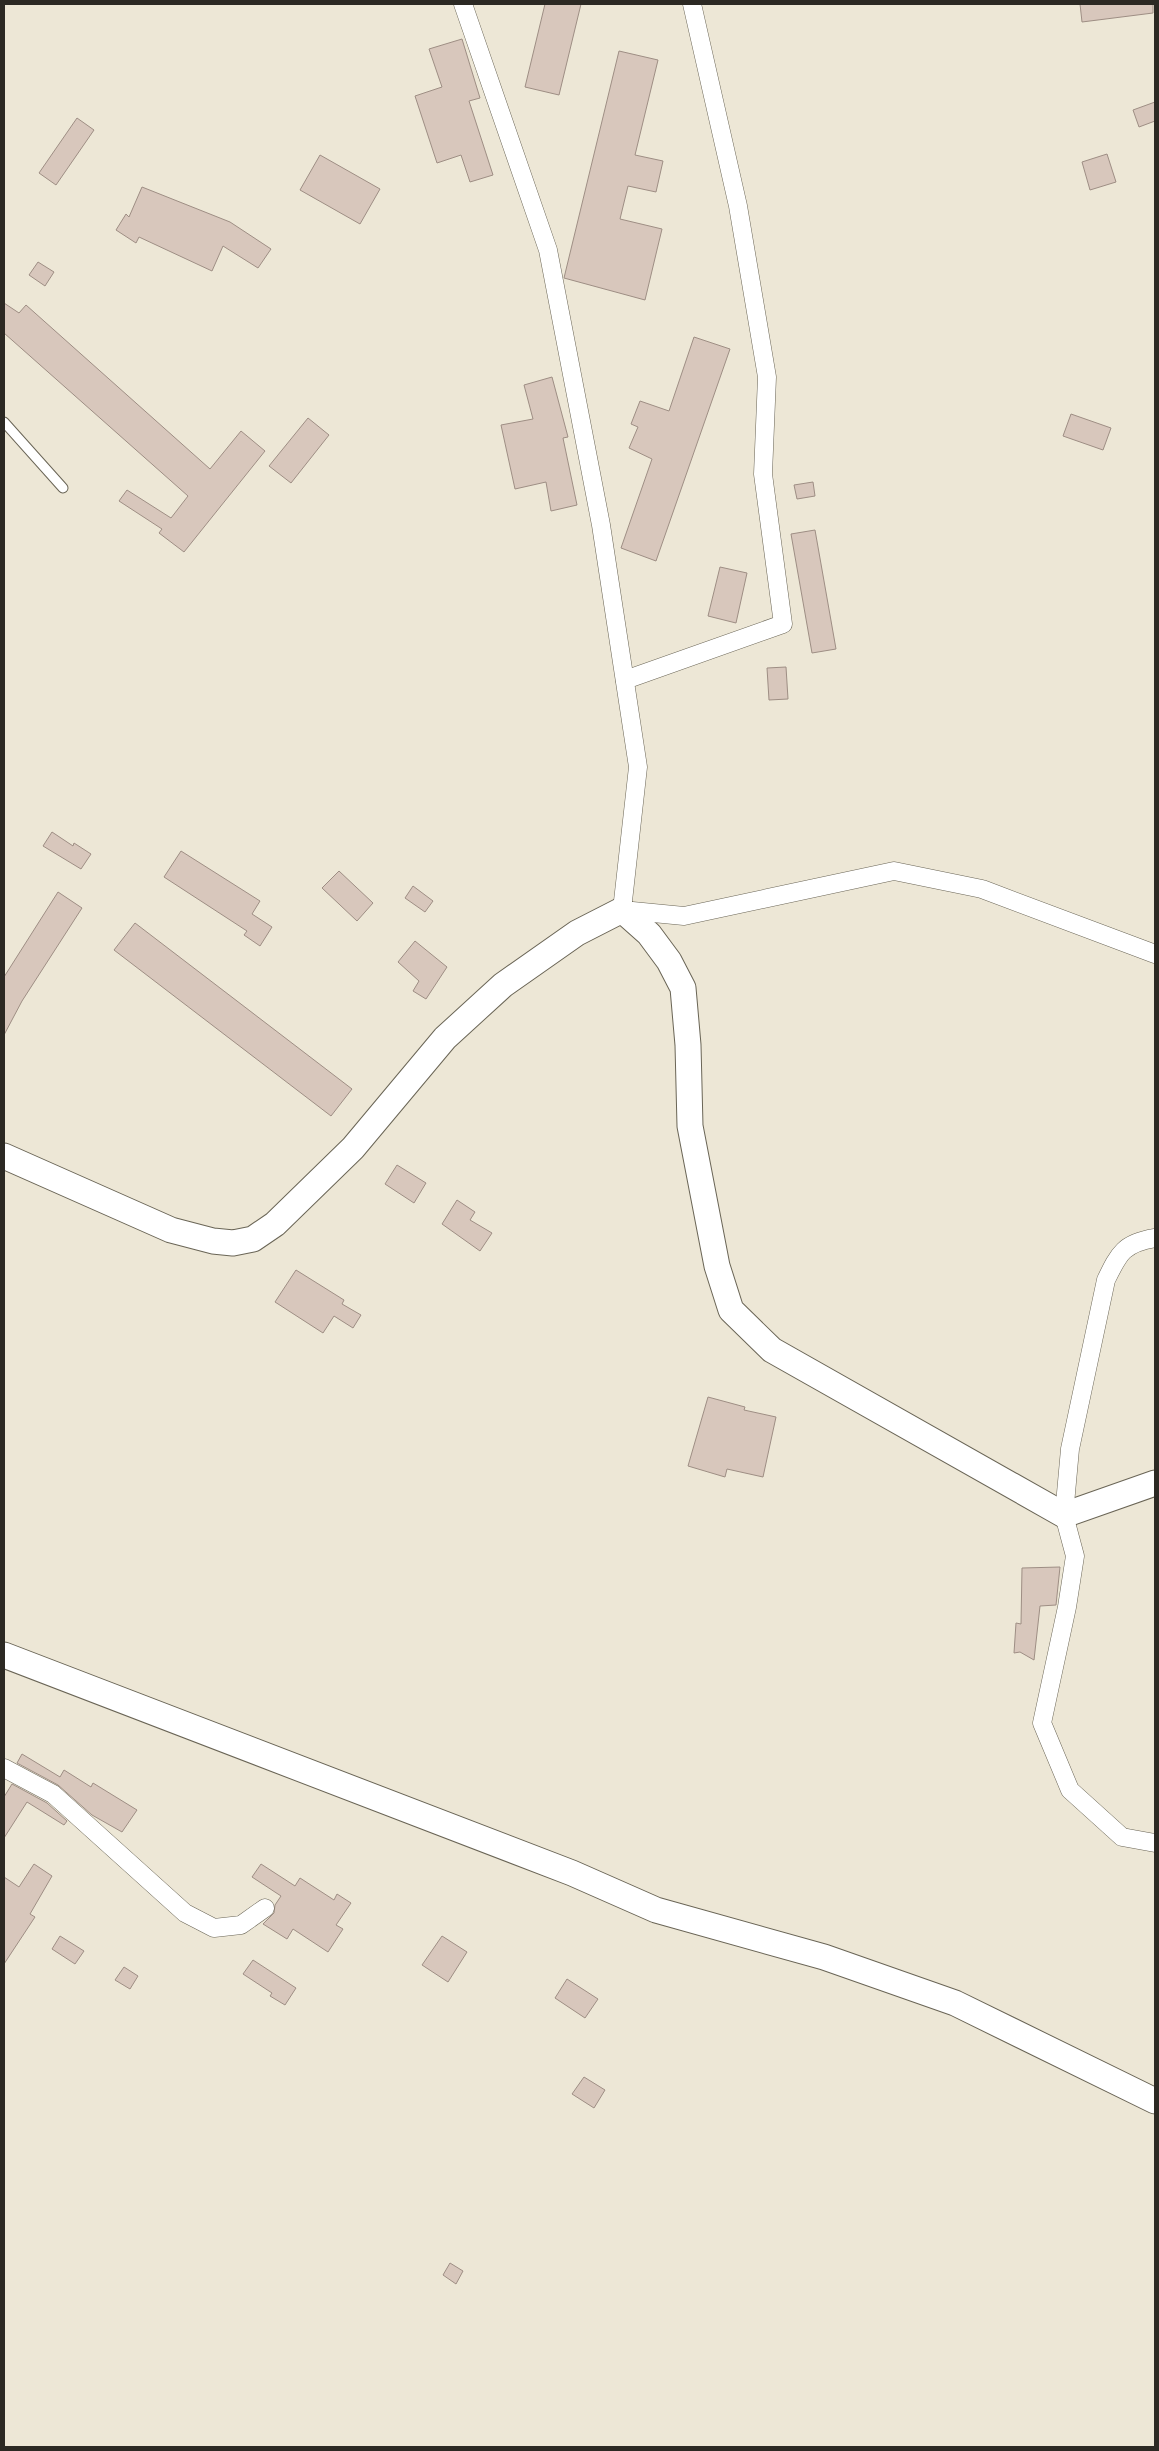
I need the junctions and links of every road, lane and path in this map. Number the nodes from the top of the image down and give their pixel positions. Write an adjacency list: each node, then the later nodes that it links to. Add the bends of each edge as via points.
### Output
1 (463, 4): 5 (street, via 548,250 601,525)
2 (692, 4): 5 (street, via 738,206 767,377 763,474 783,624)
3 (4, 422): 4 (lane)
4 (63, 488)
5 (625, 680): 6 (street, via 638,767)
6 (622, 910): 7 (street, via 684,916 894,871 982,889); 8 (street, via 576,933 503,985 445,1038 353,1148 275,1224 253,1239 232,1243 213,1241 171,1230); 11 (street, via 649,934 669,961 683,988 690,1126 715,1257 731,1310 772,1350)
7 (1155, 954)
8 (4, 1156)
9 (1155, 1238): 11 (street, via 1129,1244 1118,1256 1106,1280 1070,1449)
10 (1155, 1483): 11 (street)
11 (1064, 1515): 14 (street, via 1075,1556 1042,1723 1070,1790 1122,1836)
12 (4, 1655): 16 (street, via 572,1873 656,1910 824,1957 955,2004)
13 (4, 1768): 15 (street, via 53,1794 185,1913 214,1928 240,1925)
14 (1155, 1843)
15 (265, 1908)
16 (1155, 2101)

